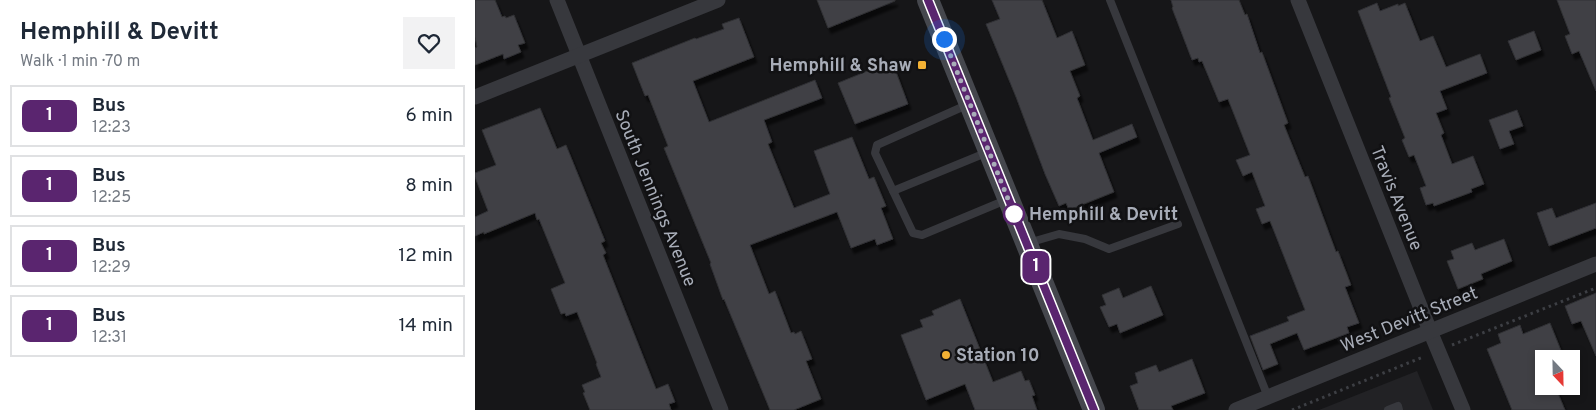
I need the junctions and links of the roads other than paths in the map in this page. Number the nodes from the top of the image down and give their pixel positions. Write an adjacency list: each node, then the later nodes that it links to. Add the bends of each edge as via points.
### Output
1 (557, 0): 6 (street, South Jennings Avenue)
2 (718, 0): 6 (street)
3 (928, 0): 8 (main road)
4 (1111, 0): 16 (lane)
5 (1298, 0): 15 (street, Travis Avenue)
6 (579, 56): 7 (street); 17 (street, South Jennings Avenue)
7 (475, 98)
8 (970, 104): 9 (main road); 10 (lane, via 877,145 875,153)
9 (989, 152): 10 (lane); 11 (main road)
10 (893, 190): 11 (lane, via 913,233 922,235)
11 (1008, 199): 13 (main road)
12 (1178, 224): 13 (lane, via 1109,249 1085,239 1059,234)
13 (1026, 244): 18 (main road)
14 (1596, 264): 15 (street, West Devitt Street)
15 (1429, 331): 16 (street, West Devitt Street); 22 (street, Travis Avenue)
16 (1268, 397): 19 (street, West Devitt Street)
17 (721, 410)
18 (1094, 410)
19 (1236, 410)
20 (1388, 410): 21 (lane, via 1398,406)
21 (1399, 410)
22 (1463, 410)

